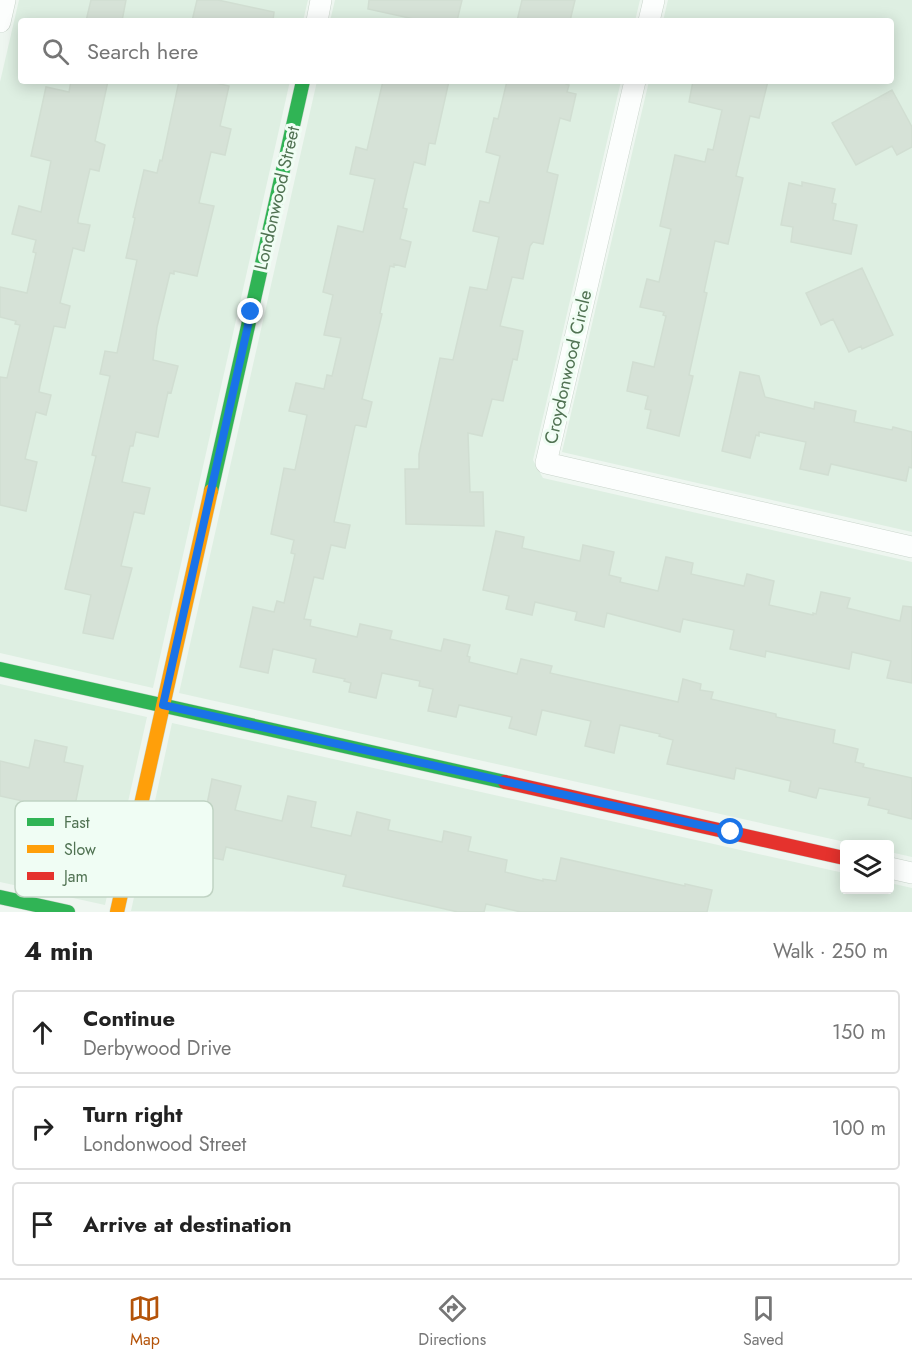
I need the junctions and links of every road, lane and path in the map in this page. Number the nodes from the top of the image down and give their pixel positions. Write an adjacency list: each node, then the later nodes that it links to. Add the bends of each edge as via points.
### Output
1 (5, 0): 6 (street)
2 (321, 0): 4 (street)
3 (654, 0): 5 (street)
4 (318, 18)
5 (650, 18)
6 (0, 22)
7 (302, 84): 11 (street, Londonwood Street)
8 (634, 84): 9 (street, Croydonwood Circle, via 546,463)
9 (912, 547)
10 (0, 669): 11 (street)
11 (163, 705): 12 (street, Londonwood Street); 13 (street)
12 (142, 801)
13 (840, 857)
14 (894, 869): 15 (street)
15 (912, 873)
16 (0, 897): 18 (street)
17 (120, 897): 19 (street, Londonwood Street)
18 (68, 912)
19 (117, 912)

